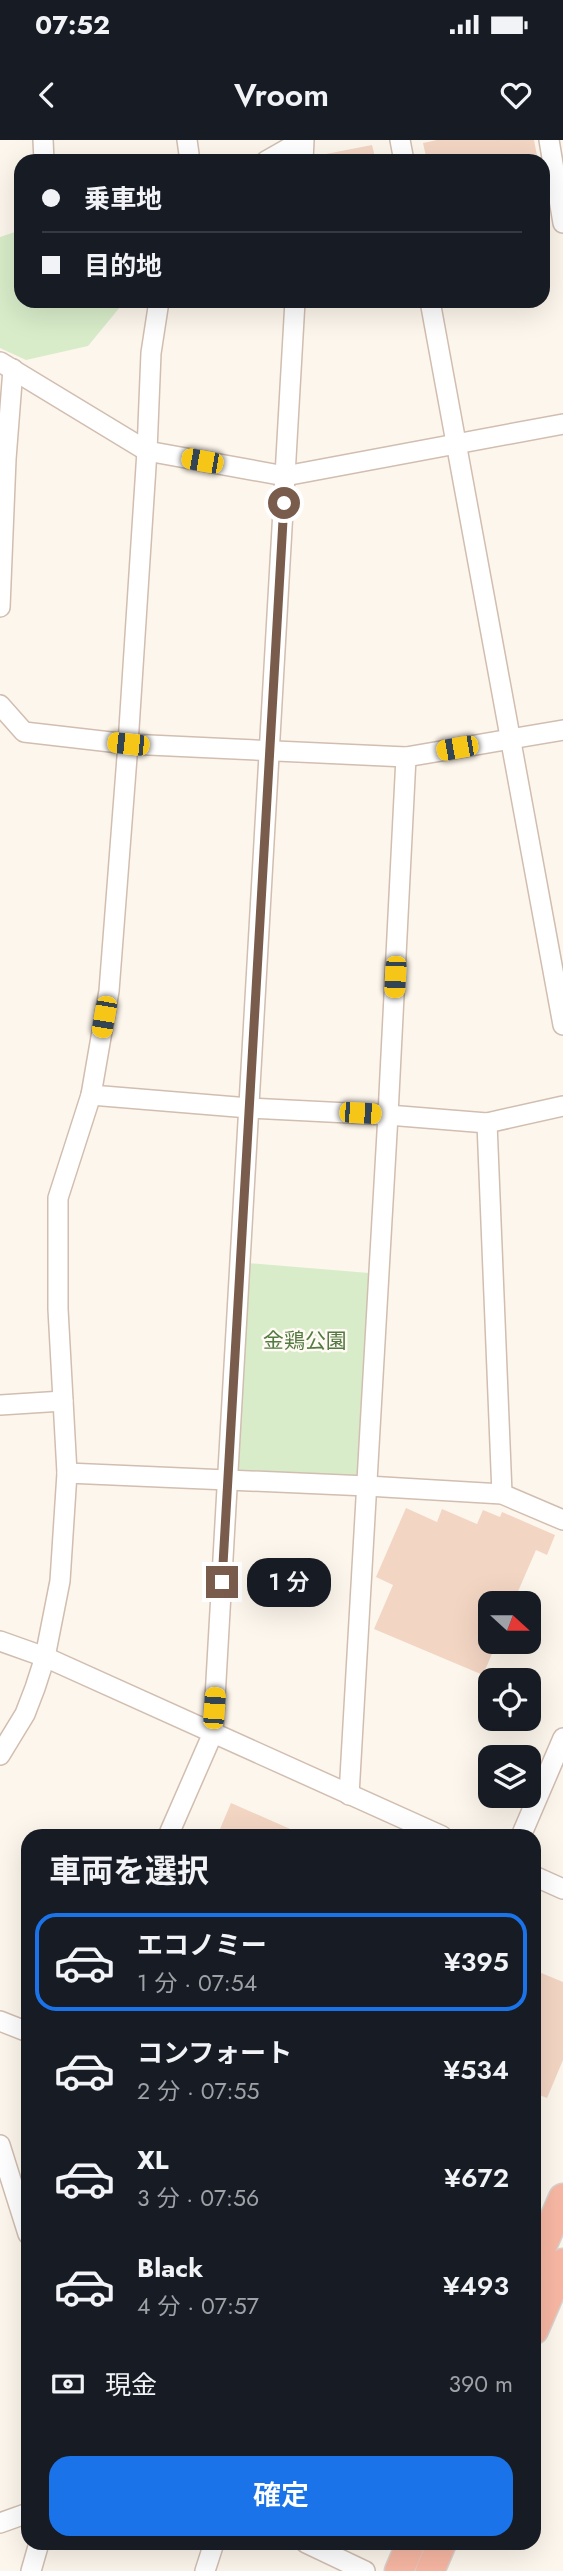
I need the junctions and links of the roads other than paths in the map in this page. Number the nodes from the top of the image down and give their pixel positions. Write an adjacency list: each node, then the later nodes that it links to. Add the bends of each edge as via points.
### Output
1 (304, 140): 3 (street)
2 (549, 140): 4 (street)
3 (279, 154)
4 (563, 223)
5 (158, 308): 11 (street)
6 (295, 308): 12 (street)
7 (431, 308): 10 (street)
8 (6, 365): 11 (street); 13 (street)
9 (563, 424): 10 (street)
10 (456, 442): 12 (street); 16 (street)
11 (147, 451): 12 (street); 17 (street)
12 (285, 475): 18 (street)
13 (0, 607)
14 (0, 705): 17 (street, via 24,732)
15 (563, 730): 16 (street)
16 (509, 739): 19 (street); 20 (street)
17 (128, 744): 18 (street); 21 (street, via 109,991)
18 (269, 751): 19 (street); 23 (street)
19 (406, 757): 24 (street)
20 (563, 1024)
21 (91, 1095): 23 (street); 26 (street, via 58,1198)
22 (563, 1106): 25 (street)
23 (249, 1108): 24 (street); 29 (street)
24 (388, 1115): 25 (street); 30 (street)
25 (487, 1123): 31 (street)
26 (63, 1401): 27 (street); 28 (street)
27 (0, 1405)
28 (67, 1473): 29 (street); 34 (street, via 60,1581)
29 (228, 1480): 30 (street); 37 (street)
30 (367, 1486): 31 (street); 40 (street)
31 (502, 1494): 32 (street)
32 (563, 1520)
33 (0, 1641): 34 (street)
34 (45, 1657): 35 (street); 37 (street)
35 (24, 1714): 36 (street); 39 (street)
36 (0, 1721)
37 (213, 1733): 40 (street); 41 (street)
38 (563, 1738): 43 (street)
39 (0, 1755)
40 (349, 1795): 42 (street)
41 (171, 1829)
42 (426, 1829)
43 (524, 1829)
44 (541, 1879): 45 (street)
45 (563, 1889)
46 (0, 2021): 47 (street)
47 (21, 2029)
48 (0, 2145): 50 (street)
49 (563, 2198): 51 (highway)
50 (21, 2212)
51 (549, 2262): 52 (highway)
52 (541, 2298)
53 (21, 2516): 54 (street)
54 (0, 2523)
55 (37, 2550): 60 (street)
56 (212, 2550): 61 (street)
57 (321, 2550): 62 (street)
58 (408, 2550): 63 (highway)
59 (439, 2550): 64 (highway)
60 (31, 2571)
61 (205, 2571)
62 (365, 2571)
63 (399, 2571)
64 (429, 2571)

